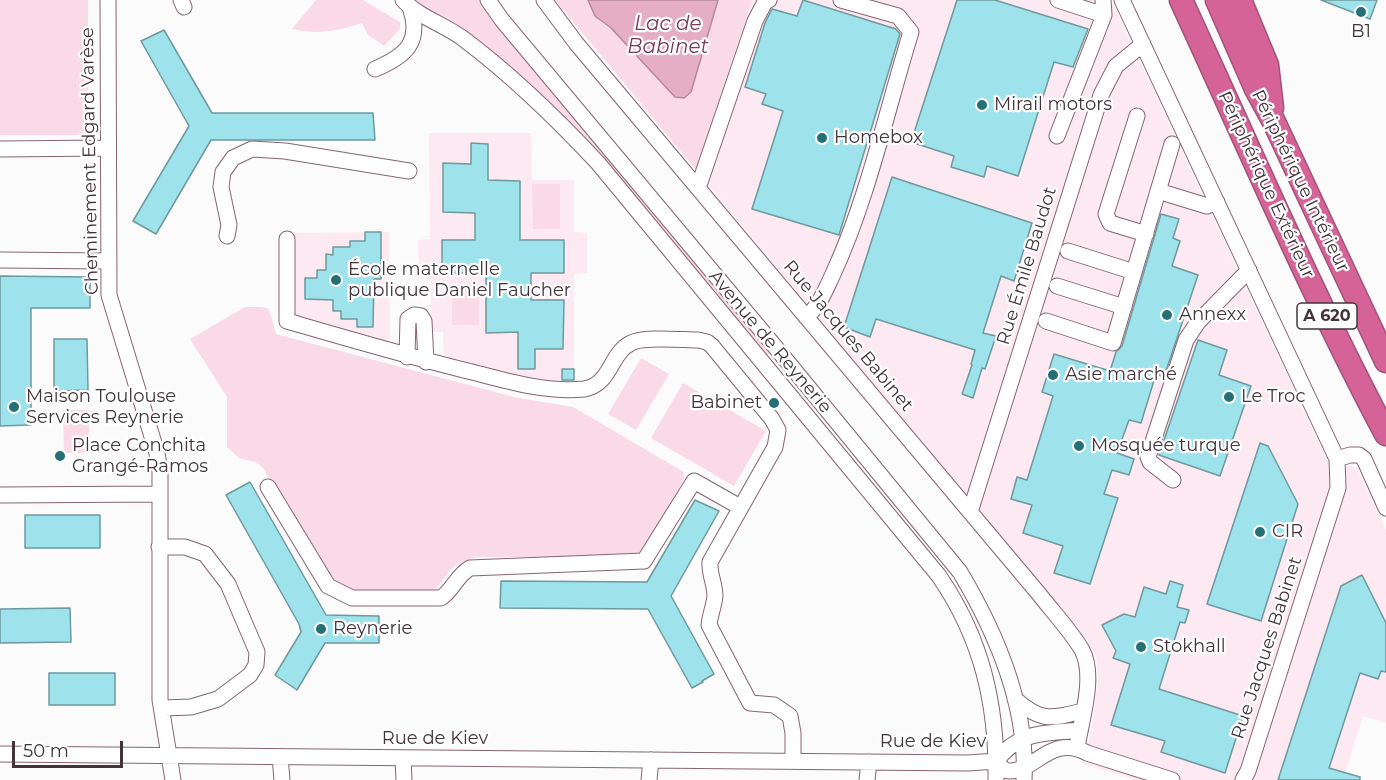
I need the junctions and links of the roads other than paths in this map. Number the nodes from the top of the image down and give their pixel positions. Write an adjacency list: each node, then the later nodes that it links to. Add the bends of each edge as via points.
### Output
1 (108, 0): 19 (street, Cheminement Edgard Varèse)
2 (488, 0): 50 (street, Avenue de Reynerie, via 953,564 994,636)
3 (544, 0): 22 (street, Rue Jacques Babinet)
4 (769, 0): 22 (street, via 755,21)
5 (842, 0): 35 (street, via 898,16 911,32 844,250 826,288)
6 (1058, 0): 12 (street)
7 (1122, 0): 13 (street, Rue Jacques Babinet)
8 (1181, 0): 40 (highway, Périphérique Extérieur / A 620, via 1275,207)
9 (1217, 0): 16 (highway, Périphérique Intérieur / A 620)
10 (1240, 0): 16 (highway, via 1267,65)
11 (406, 4): 14 (street, via 414,19 413,40 407,50); 62 (street, Avenue de Reynerie, via 456,33 496,63 559,121 920,551 956,600 978,652 989,693)
12 (1104, 8): 17 (street)
13 (1143, 44): 24 (street, Rue Jacques Babinet); 48 (street, Rue Émile Baudot, via 1116,66 1101,95)
14 (375, 69)
15 (1137, 116): 25 (street, via 1106,214 1110,223)
16 (1274, 122): 38 (highway, Périphérique Intérieur / A 620)
17 (1057, 136)
18 (1172, 144): 23 (street)
19 (107, 148): 20 (street); 30 (street, Cheminement Edgard Varèse)
20 (0, 149)
21 (409, 171): 26 (street, via 252,149 233,158 223,172)
22 (698, 188): 35 (street, Rue Jacques Babinet)
23 (1158, 191): 24 (street, via 1207,206); 25 (street)
24 (1217, 202): 31 (street, Rue Jacques Babinet)
25 (1146, 234): 32 (street)
26 (227, 236)
27 (287, 239): 37 (street, via 287,321)
28 (1068, 251): 32 (street)
29 (0, 260): 30 (street)
30 (109, 261): 44 (street, Cheminement Edgard Varèse, via 109,295 157,453)
31 (1249, 270): 41 (street, Rue Jacques Babinet); 42 (street, via 1198,322 1186,340 1148,457)
32 (1134, 272): 34 (street)
33 (1057, 286): 34 (street)
34 (1124, 307): 36 (street, via 1113,343)
35 (806, 317): 48 (street, Rue Jacques Babinet)
36 (1046, 321)
37 (407, 357): 39 (street); 39 (street, via 408,319 421,316)
38 (1386, 361)
39 (426, 362): 46 (street, via 533,387 583,389 602,380 629,343 698,339 707,342 778,430 775,447)
40 (1386, 434)
41 (1337, 459): 47 (street, via 1350,455 1364,459); 72 (street, Rue Jacques Babinet, via 1338,488)
42 (1173, 480)
43 (268, 487): 46 (street, via 328,586 352,598 441,598 470,568 644,561 694,481)
44 (160, 494): 45 (street); 49 (street, Cheminement Edgard Varèse)
45 (0, 495)
46 (740, 507): 61 (street, via 710,562 715,596 709,625 750,703 774,705 790,716)
47 (1386, 508)
48 (970, 513): 52 (street, Rue Jacques Babinet, via 1083,651 1088,685)
49 (159, 548): 51 (street, Cheminement Edgard Varèse); 51 (street, via 185,548 205,554 228,584 257,652 250,675 218,699 190,707)
50 (1015, 699): 52 (street, via 1030,712 1044,717); 54 (street, Avenue de Reynerie)
51 (163, 708): 57 (street, Cheminement Edgard Varèse)
52 (1083, 711): 53 (street, Rue Jacques Babinet)
53 (1080, 730): 54 (street); 55 (street, Rue Jacques Babinet)
54 (1023, 737): 62 (street, via 1007,747); 64 (street, Avenue de Reynerie)
55 (1077, 748): 64 (street, via 1053,749 1042,754); 71 (street)
56 (0, 754): 57 (street, Rue de Kiev)
57 (169, 756): 58 (street, Rue de Kiev); 65 (street, Cheminement Edgard Varèse)
58 (280, 757): 59 (street, Rue de Kiev); 66 (street)
59 (403, 759): 60 (street, Rue de Kiev); 67 (street)
60 (651, 760): 61 (street, Rue de Kiev); 68 (street)
61 (793, 761): 63 (street, Rue de Kiev)
62 (996, 761): 63 (street, Rue de Kiev); 64 (street, via 1004,770); 70 (street, Avenue de Reynerie)
63 (869, 762): 69 (street, Rue de Kiev)
64 (1024, 774)
65 (173, 780)
66 (282, 780)
67 (404, 780)
68 (650, 780)
69 (867, 780)
70 (996, 780)
71 (1172, 780)
72 (1242, 780)

